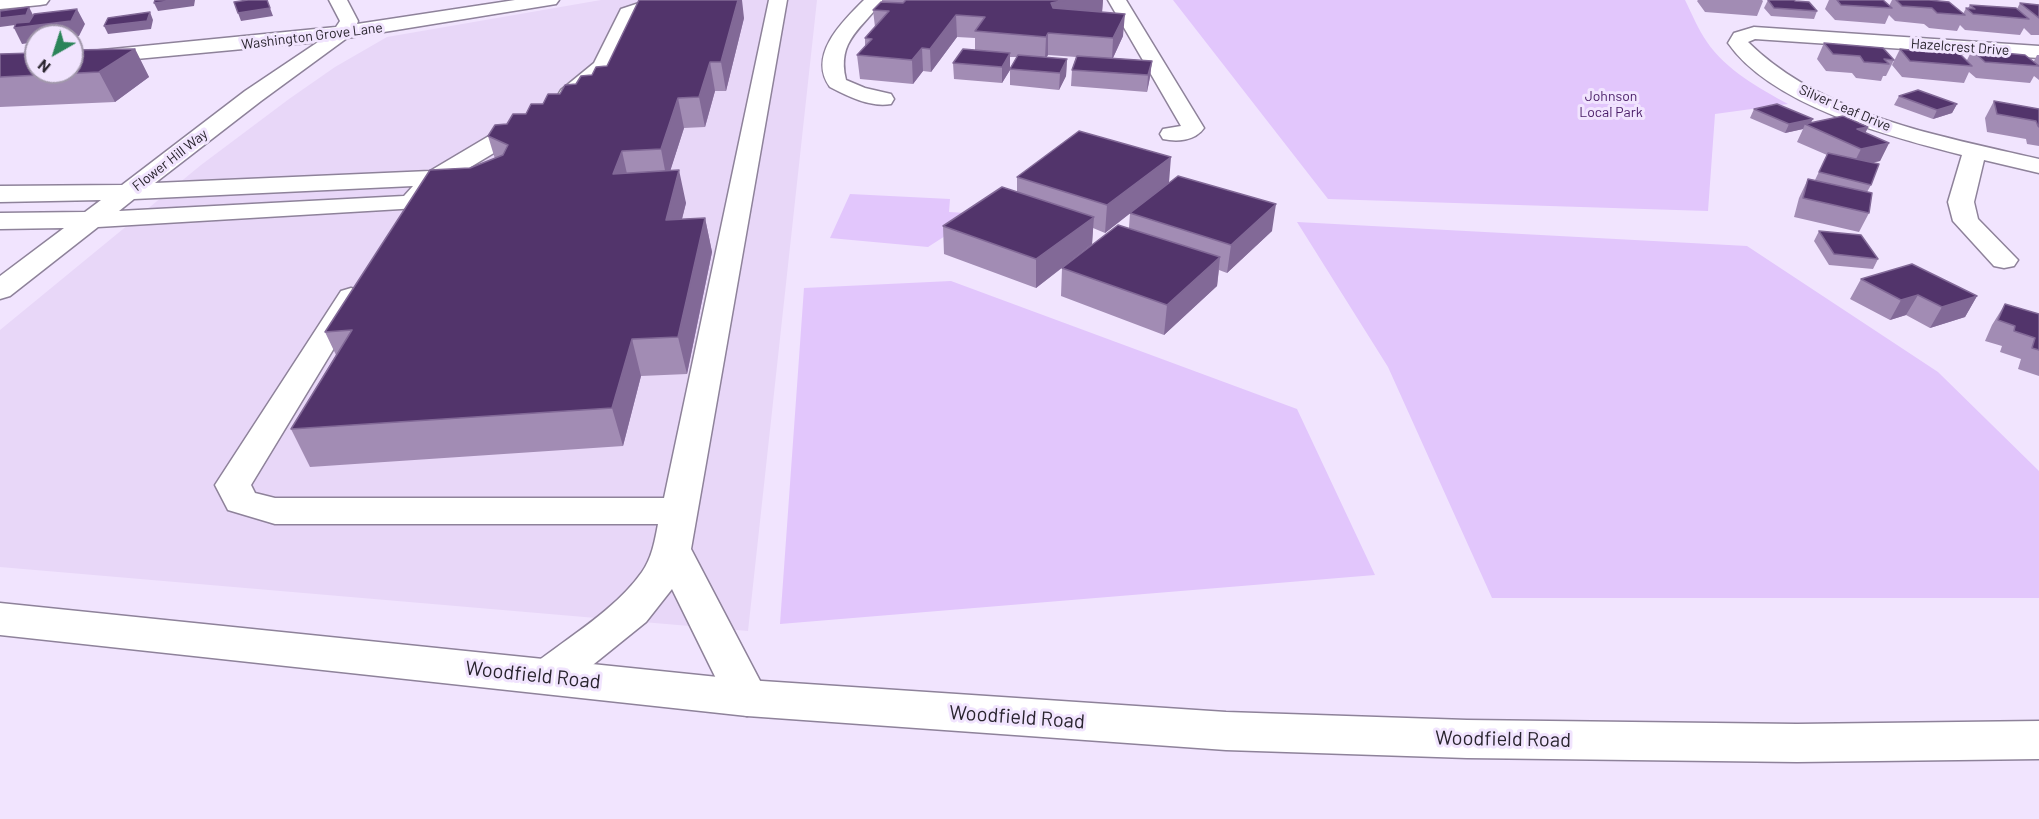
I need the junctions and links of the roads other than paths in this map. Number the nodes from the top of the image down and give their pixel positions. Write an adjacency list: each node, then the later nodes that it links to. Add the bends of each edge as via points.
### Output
1 (40, 0): 8 (street)
2 (338, 0): 9 (street, via 349,21)
3 (550, 0): 9 (street, Washington Grove Lane)
4 (730, 0): 17 (street, via 654,4 627,13 603,66 556,107)
5 (778, 0): 27 (street)
6 (874, 0): 13 (street, via 841,35 831,67 837,83)
7 (1117, 0): 14 (street, via 1193,128 1185,134)
8 (0, 4)
9 (343, 33): 12 (street, Washington Grove Lane); 18 (street, Flower Hill Way)
10 (1881, 41): 11 (street, Hazelcrest Drive); 15 (street, Silver Leaf Drive, via 1754,33 1741,37 1738,43 1770,74 1824,102 1902,132)
11 (2039, 52)
12 (84, 58)
13 (883, 99)
14 (1171, 134)
15 (1975, 151): 16 (street, Silver Leaf Drive); 24 (street, via 1961,202 1966,221)
16 (2039, 166)
17 (435, 178): 18 (street); 20 (street)
18 (128, 192): 19 (street); 21 (street, Flower Hill Way)
19 (0, 194)
20 (409, 203): 21 (street); 23 (street)
21 (92, 220): 22 (street); 26 (street, Flower Hill Way)
22 (0, 221)
23 (390, 235)
24 (2004, 260)
25 (364, 275): 27 (street, via 233,485 241,501 275,511)
26 (0, 290)
27 (675, 530): 29 (street, via 659,578 632,611); 30 (street)
28 (0, 619): 29 (street, Woodfield Road)
29 (548, 677): 30 (street, Woodfield Road)
30 (747, 698): 31 (street, Woodfield Road, via 1226,731 1456,739 1797,743)
31 (2039, 740)

